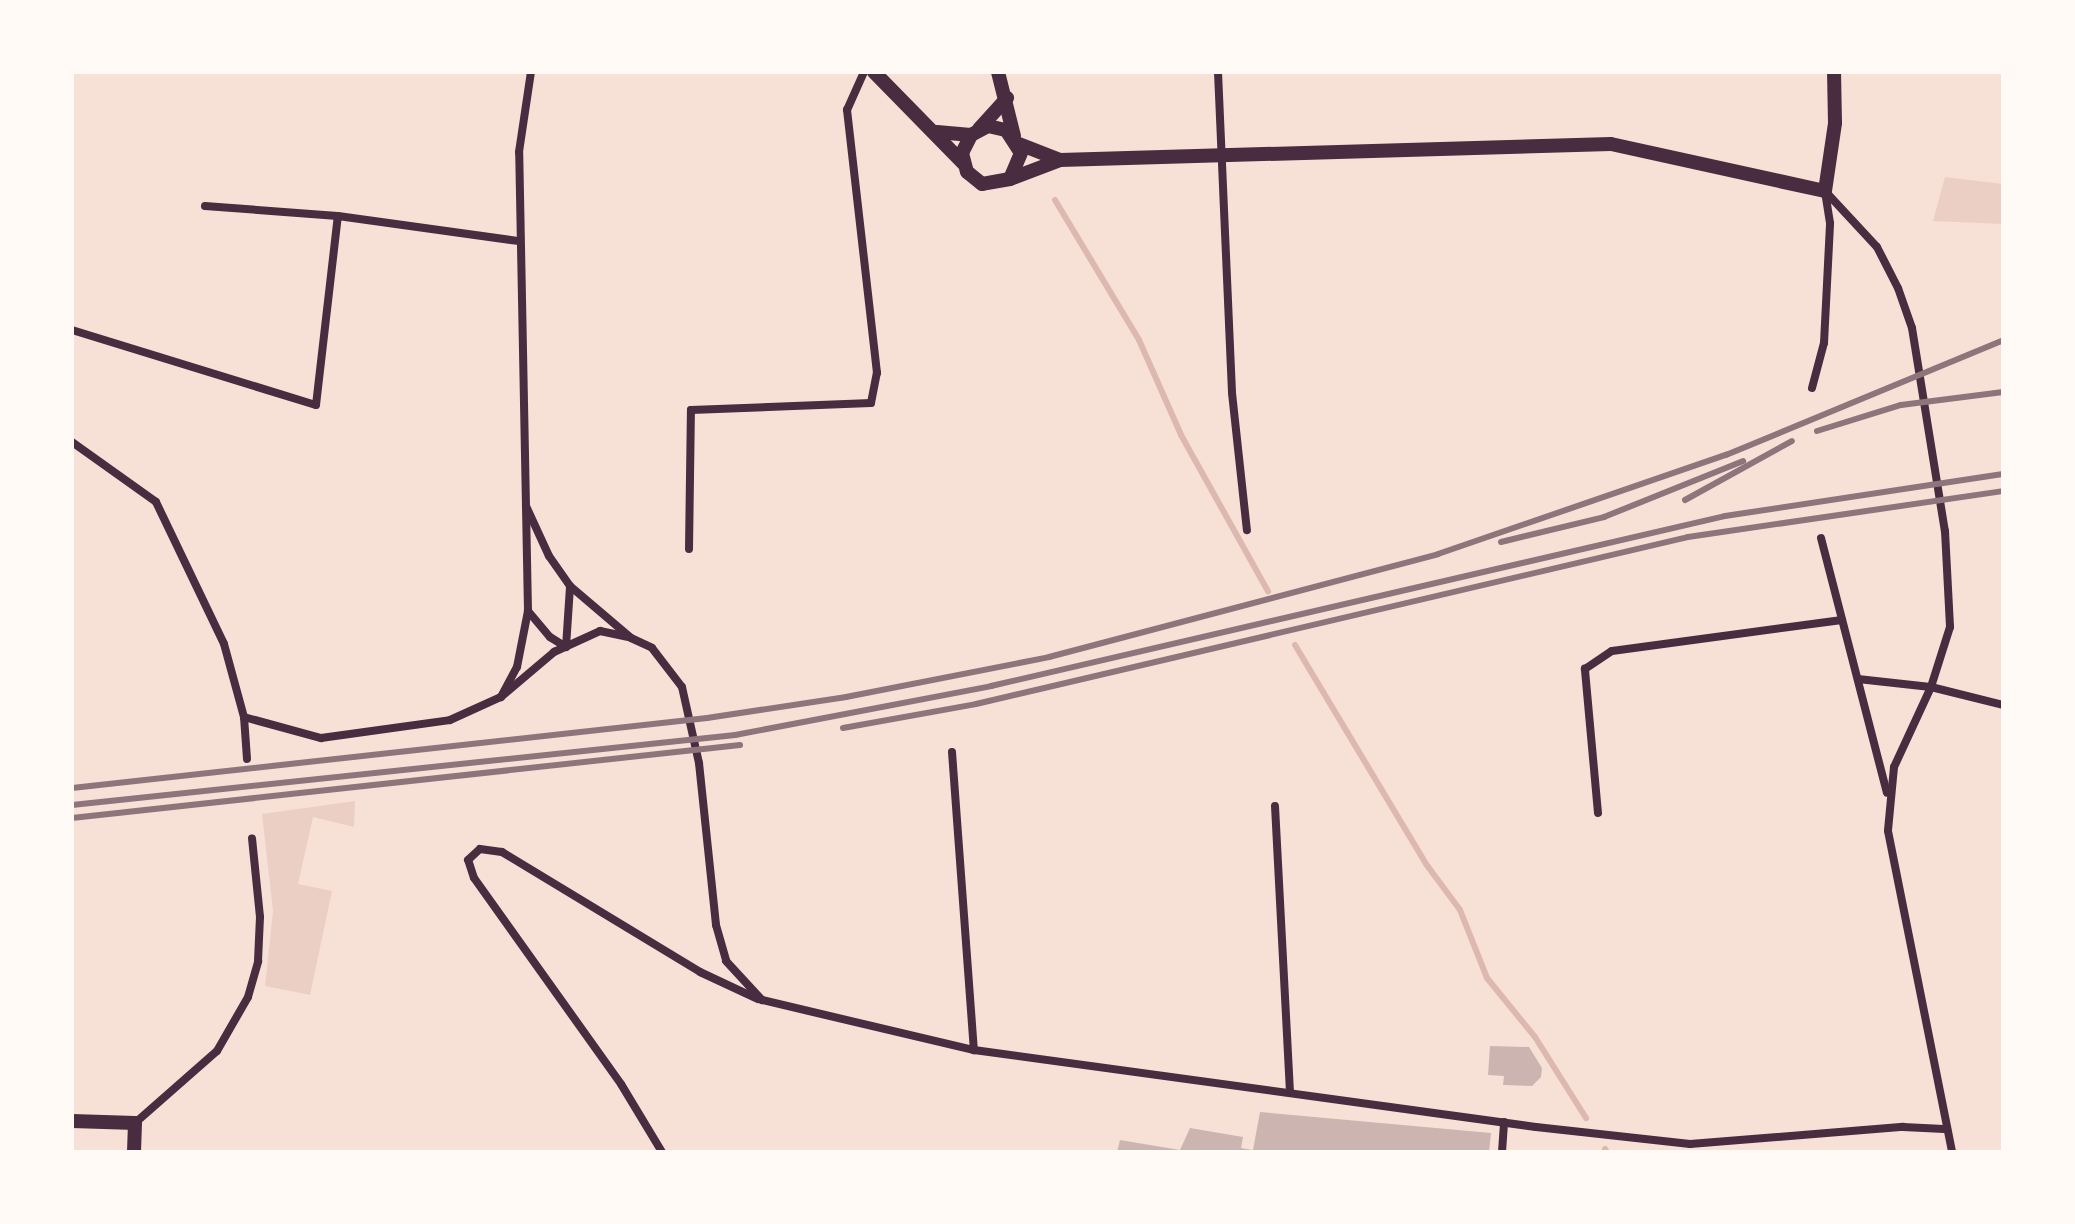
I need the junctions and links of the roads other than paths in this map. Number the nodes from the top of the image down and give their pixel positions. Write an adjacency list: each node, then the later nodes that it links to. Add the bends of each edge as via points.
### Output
1 (531, 72): 18 (street, via 519,152)
2 (864, 72): 25 (street, via 847,110 877,373 871,403 691,410)
3 (874, 72): 8 (street)
4 (998, 72): 7 (street)
5 (1218, 72): 11 (street)
6 (1834, 72): 15 (street, via 1835,123)
7 (1007, 98): 9 (street); 10 (street)
8 (937, 132): 9 (street); 13 (street)
9 (975, 132): 10 (street, via 997,127); 13 (street)
10 (1016, 140): 12 (street); 14 (street, via 1021,163)
11 (1220, 156): 12 (street); 15 (street, via 1611,144); 23 (street, via 1232,393)
12 (1060, 160): 14 (street)
13 (963, 163): 14 (street, via 982,184)
14 (1010, 179)
15 (1825, 191): 20 (street, via 1830,223 1824,343); 32 (street, via 1877,247 1912,328 1952,597 1944,655)
16 (205, 206): 17 (street)
17 (338, 216): 18 (street); 19 (street, via 316,405)
18 (519, 241): 22 (street)
19 (72, 330)
20 (1812, 388)
21 (72, 442): 35 (street, via 156,502 224,644)
22 (526, 506): 26 (street); 27 (street)
23 (1247, 530)
24 (1821, 538): 28 (street)
25 (689, 549)
26 (570, 586): 29 (street); 30 (street)
27 (528, 611): 30 (street); 33 (street, via 517,667)
28 (1842, 620): 31 (street); 40 (street, via 1612,651 1585,669)
29 (631, 638): 30 (street, via 600,631); 42 (street, via 652,648 682,687 699,763 716,925 726,961)
30 (566, 647): 33 (street)
31 (1858, 679): 32 (street); 38 (street)
32 (1931, 687): 34 (street); 38 (street, via 1894,767)
33 (501, 697): 35 (street, via 450,720 321,738)
34 (2003, 705)
35 (244, 717): 37 (street)
36 (952, 752): 43 (street)
37 (247, 759)
38 (1888, 795): 48 (street, via 1888,831)
39 (1275, 806): 44 (street)
40 (1598, 813)
41 (252, 838): 47 (street, via 260,917 258,961 248,997 217,1051)
42 (762, 1000): 43 (street); 50 (street, via 700,972 502,852 473,852 468,860 474,878 621,1084)
43 (974, 1050): 44 (street)
44 (1290, 1091): 46 (street)
45 (72, 1121): 47 (street)
46 (1504, 1122): 48 (street, via 1690,1144 1903,1127); 51 (street)
47 (135, 1123): 49 (street)
48 (1944, 1129): 52 (street)
49 (134, 1152)
50 (662, 1152)
51 (1502, 1152)
52 (1952, 1152)

